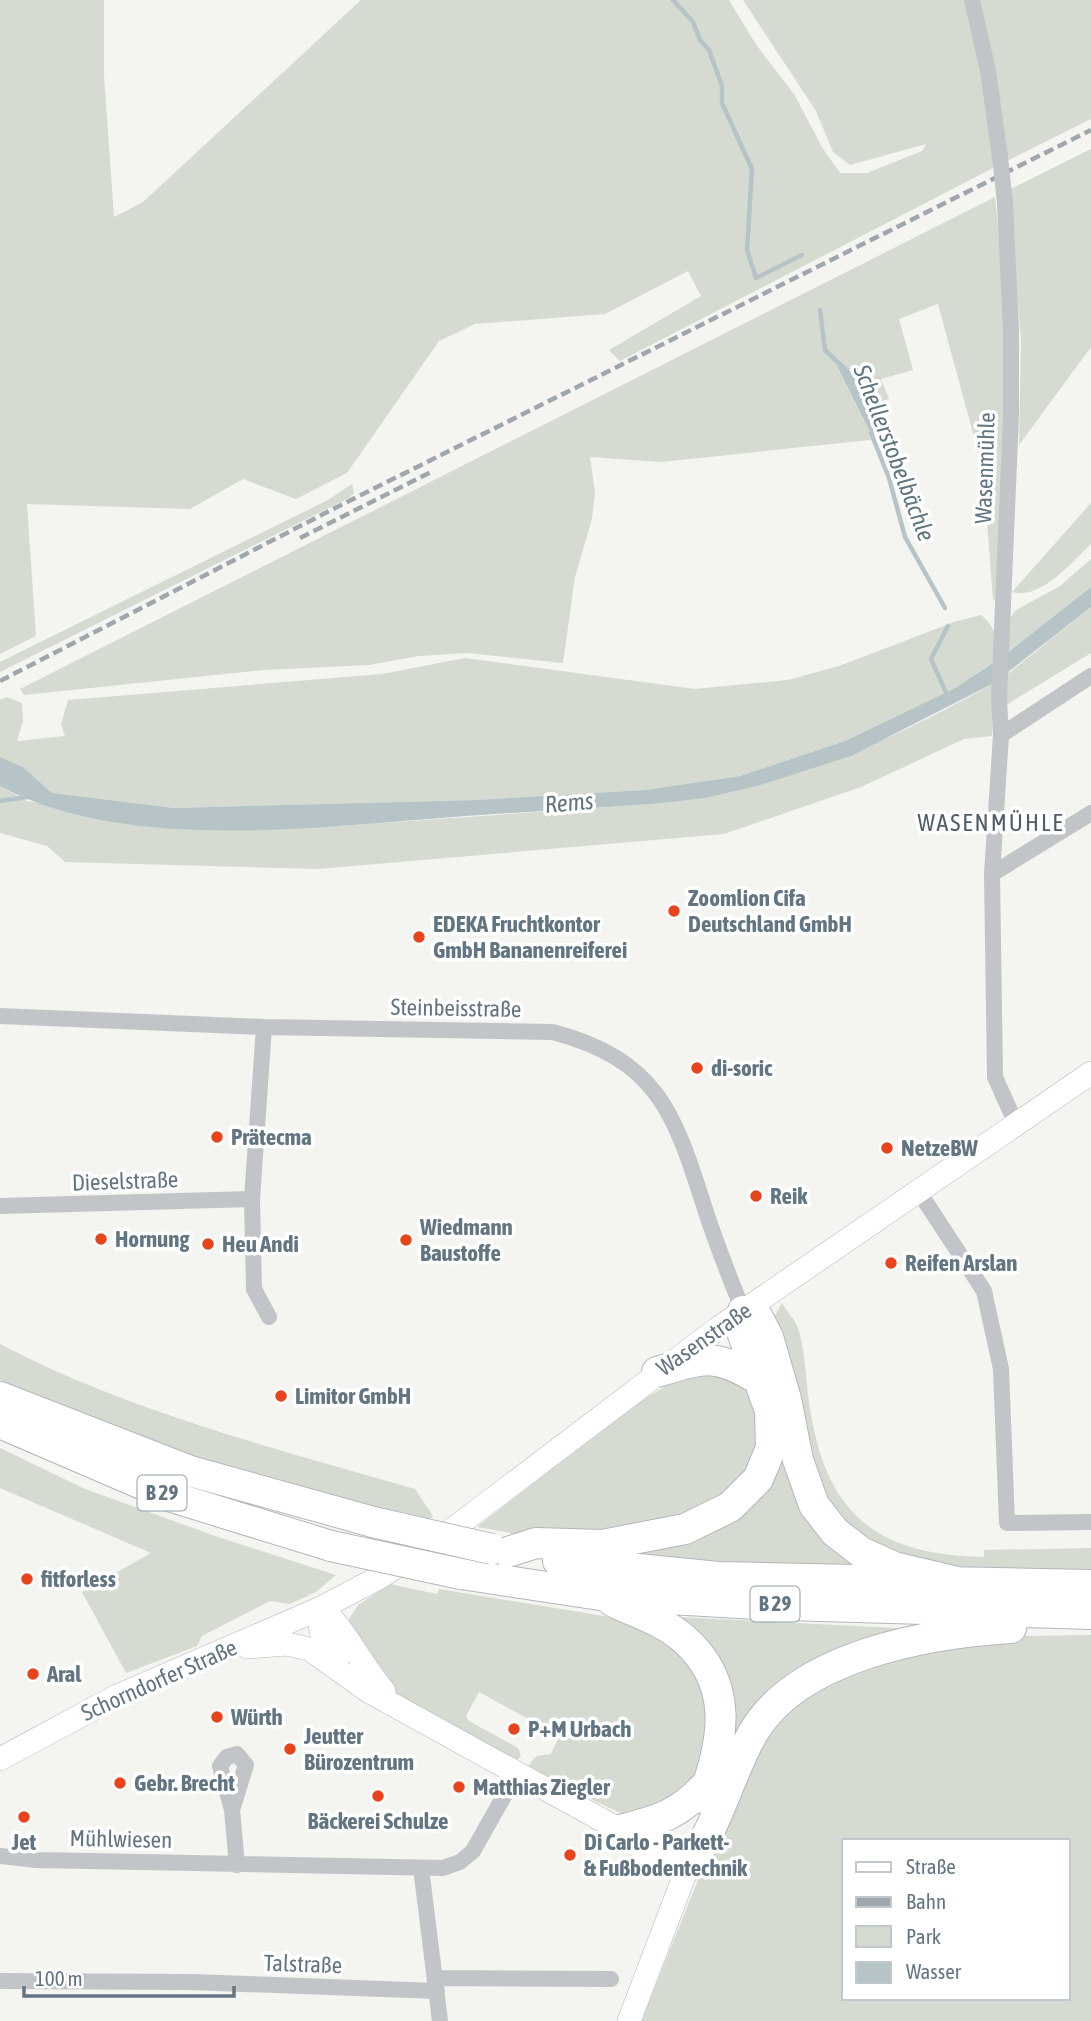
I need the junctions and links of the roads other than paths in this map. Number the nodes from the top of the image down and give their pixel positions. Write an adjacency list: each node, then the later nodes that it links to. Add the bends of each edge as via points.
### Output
1 (972, 0): 3 (street, Wasenmühle, bridge, via 1000,157 1012,330)
2 (1091, 676): 3 (street)
3 (1001, 735): 5 (street, Wasenmühle)
4 (1091, 813): 5 (street)
5 (992, 874): 9 (street, Wasenmühle, via 995,1077)
6 (0, 1016): 7 (street, Steinbeisstraße)
7 (264, 1027): 11 (street); 13 (street, Steinbeisstraße, via 553,1032 592,1043 618,1058 648,1085 683,1140)
8 (1091, 1073): 9 (street, Wasenstraße)
9 (1016, 1124): 10 (street, Wasenstraße)
10 (919, 1192): 13 (street, Wasenstraße); 19 (street, via 984,1291 1001,1368 1007,1523)
11 (252, 1199): 12 (street, Dieselstraße); 14 (street, via 254,1289)
12 (0, 1206)
13 (743, 1311): 15 (street, Wasenstraße); 16 (highway, via 740,1326); 21 (highway, via 757,1316 768,1337 798,1460 814,1505 835,1532 861,1552 894,1567)
14 (269, 1317)
15 (657, 1372): 16 (highway, via 696,1360 729,1361); 24 (street, Wasenstraße, via 449,1532 382,1576)
16 (761, 1381): 20 (highway, via 771,1411 771,1448 758,1479 730,1507 685,1529 602,1545 536,1543)
17 (0, 1397): 20 (highway, B 29, bridge, via 190,1471 373,1522)
18 (0, 1423): 23 (highway, B 29, bridge, via 172,1497 331,1546 461,1574)
19 (1091, 1522)
20 (500, 1551): 21 (highway, B 29, via 718,1577)
21 (966, 1584): 22 (highway, B 29)
22 (1091, 1585)
23 (600, 1595): 25 (highway, B 29); 31 (highway, via 672,1630 704,1661 717,1689 722,1721 718,1757)
24 (321, 1608): 26 (street, Schorndorfer Straße); 27 (street, via 320,1636); 28 (street)
25 (1084, 1615): 36 (highway, via 1058,1625 919,1640 857,1658 808,1679 777,1702 754,1731 702,1847)
26 (217, 1654): 27 (street, via 287,1644 309,1649); 29 (street, Schorndorfer Straße, via 117,1696)
27 (343, 1671): 28 (street)
28 (403, 1712): 30 (street)
29 (0, 1759)
30 (517, 1773): 33 (street); 37 (street, Mühlwiesen, via 473,1851 443,1868)
31 (709, 1782): 33 (highway, via 690,1803 666,1818); 36 (highway, via 688,1842)
32 (232, 1810): 35 (street)
33 (620, 1830): 36 (street, via 656,1838 678,1850)
34 (1, 1861): 35 (street, Mühlwiesen)
35 (237, 1865): 37 (street, Mühlwiesen)
36 (688, 1866): 42 (street)
37 (421, 1868): 40 (street)
38 (611, 1979): 40 (street, Talstraße)
39 (0, 1981): 40 (street, Talstraße)
40 (436, 1984): 41 (street)
41 (440, 2021)
42 (629, 2021)

